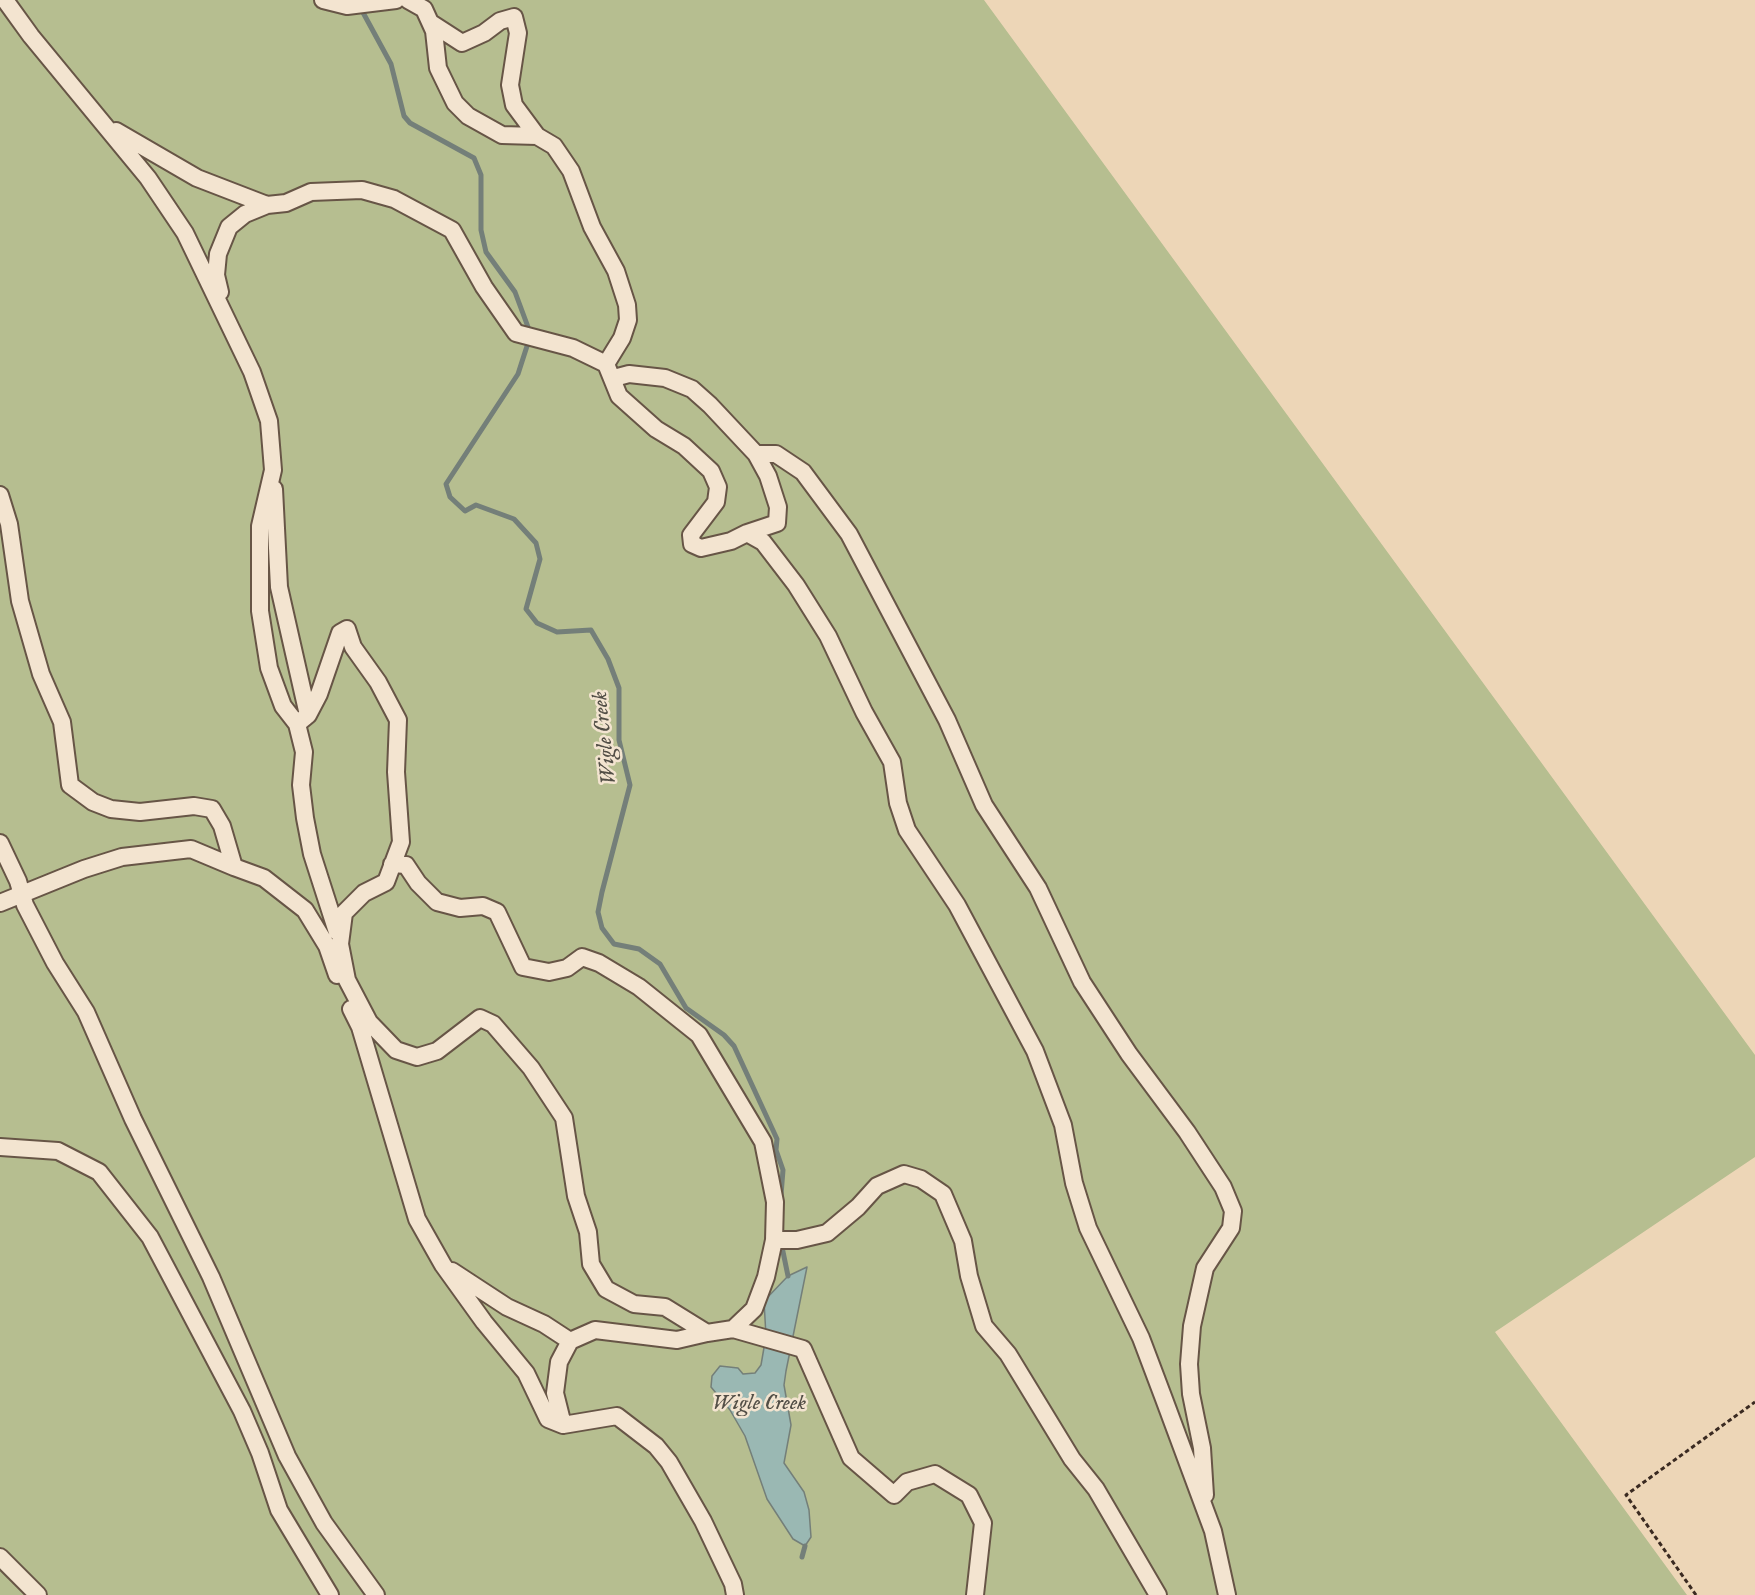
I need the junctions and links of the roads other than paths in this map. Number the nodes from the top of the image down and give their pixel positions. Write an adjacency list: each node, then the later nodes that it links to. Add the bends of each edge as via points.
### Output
1 (6, 0): 6 (lane)
2 (323, 0): 3 (lane, via 347,6)
3 (396, 0)
4 (408, 0): 5 (lane, via 424,9)
5 (431, 23): 7 (lane, via 438,68 455,103 476,121 502,135); 7 (lane, via 462,43 514,17 518,33 510,85 513,105)
6 (102, 121): 8 (lane, via 129,141 197,178); 9 (lane, via 148,178 184,233)
7 (537, 136): 10 (lane, via 554,146 571,171 592,227 624,289 628,320)
8 (267, 205): 9 (lane, via 245,214 229,227 218,254 216,275); 10 (lane, via 335,189 362,190 394,199 452,230 516,333 573,348)
9 (225, 313): 12 (lane, via 269,421)
10 (610, 371): 11 (lane, via 665,378 693,389); 14 (lane, via 620,396 711,471 718,487 716,502 692,535 692,544 701,548)
11 (756, 454): 14 (lane, via 778,507 777,523); 29 (lane, via 776,454 803,472 849,534 947,720 984,805 1038,888 1082,982 1223,1187 1233,1211 1231,1228 1205,1268 1192,1326 1189,1364 1202,1448)
12 (273, 470): 15 (lane, via 279,587); 15 (lane, via 260,526 260,611 269,668 283,706)
13 (0, 495): 18 (lane, via 9,524 20,601 41,674 62,722 70,785 93,802 111,809 212,809 222,826)
14 (747, 533): 29 (lane, via 763,542 828,636 892,762 907,830 957,905 1035,1051 1063,1125 1088,1228 1141,1338)
15 (303, 720): 17 (lane, via 319,694 340,633 347,629 353,647 398,720 396,772 401,842); 21 (lane, via 301,785 305,818)
16 (0, 843): 19 (lane)
17 (392, 864): 21 (lane, via 386,882 364,893 344,913); 23 (lane, via 406,865 437,902 460,908 483,906 497,912 523,968 549,972 567,968 582,957 599,963 639,987 699,1035 763,1142 775,1202)
18 (234, 867): 19 (lane, via 190,849 122,857); 24 (lane, via 264,878 305,910 327,946 340,987 360,1027 417,1219)
19 (22, 894): 20 (lane); 33 (lane, via 56,963 86,1012 133,1119 211,1277 287,1456 324,1522)
20 (0, 903)
21 (340, 944): 26 (lane, via 348,980 369,1022 396,1050 417,1056 437,1051 480,1018 493,1024 531,1068 564,1118 591,1264 606,1289 634,1304 665,1307)
22 (0, 1147): 32 (lane, via 58,1151 99,1172 150,1236 242,1411 279,1510)
23 (774, 1240): 25 (lane, via 754,1309); 36 (lane, via 826,1233 877,1186 904,1174 921,1179 943,1194 963,1241 984,1326 1008,1354 1072,1459 1096,1489)
24 (443, 1265): 27 (lane, via 498,1302); 28 (lane, via 526,1373 548,1419)
25 (733, 1329): 26 (lane); 35 (lane, via 803,1349 851,1458 894,1495 907,1482 935,1474 969,1495 983,1523)
26 (707, 1333): 27 (lane, via 677,1340 596,1330)
27 (570, 1341): 28 (lane, via 559,1362 555,1394)
28 (563, 1425): 34 (lane, via 617,1416 656,1446 702,1521)
29 (1205, 1512): 37 (lane, via 1213,1530)
30 (0, 1557): 31 (lane)
31 (38, 1595)
32 (330, 1595)
33 (376, 1595)
34 (735, 1595)
35 (975, 1595)
36 (1158, 1595)
37 (1227, 1595)

